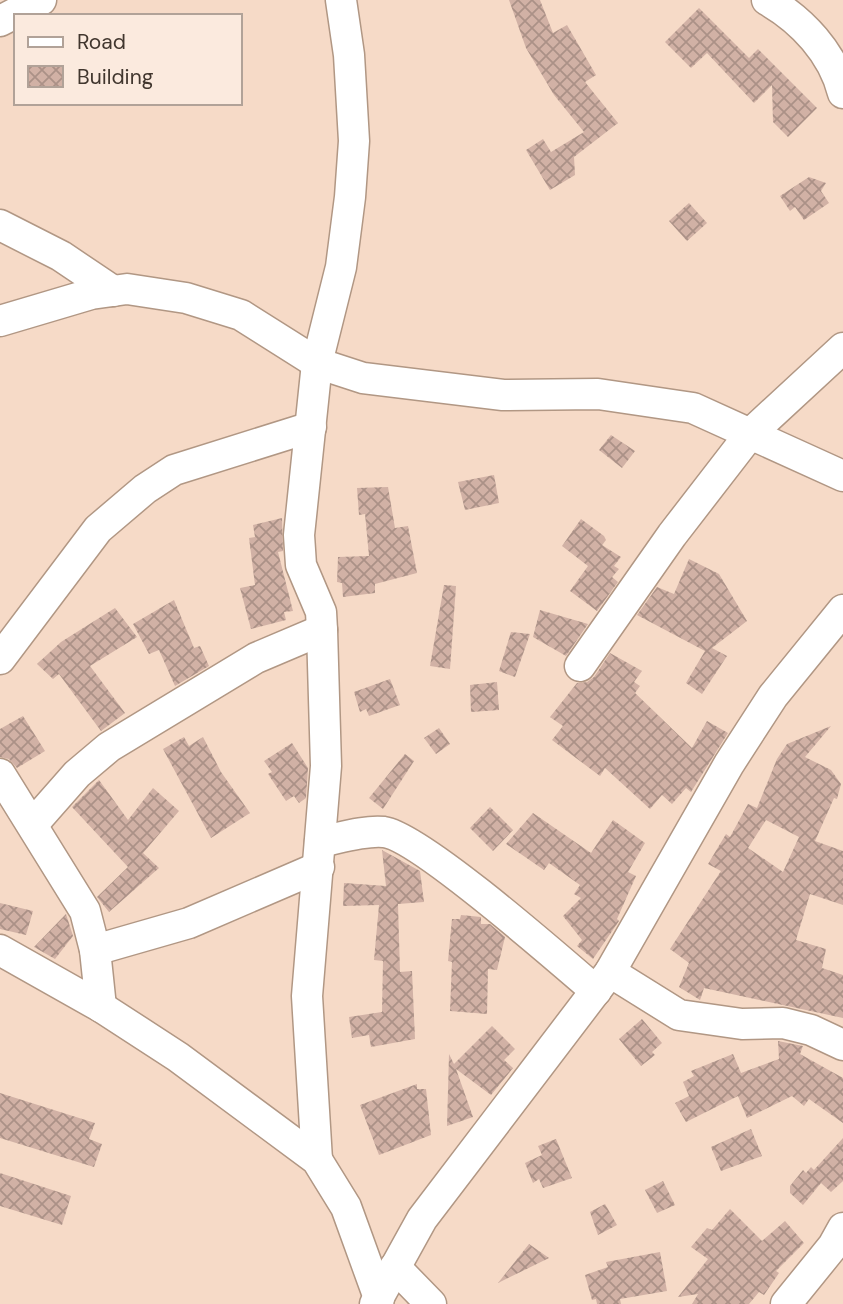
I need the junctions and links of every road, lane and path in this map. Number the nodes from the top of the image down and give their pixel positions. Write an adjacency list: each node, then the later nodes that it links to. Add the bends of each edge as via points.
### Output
1 (41, 0): 4 (street)
2 (341, 0): 10 (street, via 354,152 341,267)
3 (768, 0): 5 (street, via 812,35 839,76)
4 (0, 21)
5 (843, 93)
6 (0, 225): 7 (street, via 61,256)
7 (113, 291): 8 (street); 10 (street, via 186,298 241,315)
8 (0, 321)
9 (843, 348): 12 (street)
10 (317, 363): 11 (street); 12 (street, via 363,378 427,387 503,395 598,394 693,408)
11 (311, 427): 15 (street, via 299,535 301,565 321,612); 16 (street, via 174,470 145,489 97,529)
12 (750, 434): 13 (street); 17 (street)
13 (843, 476)
14 (843, 610): 23 (street, via 758,718)
15 (322, 630): 19 (street, via 256,658 109,747 77,774); 20 (street, via 326,766)
16 (0, 659)
17 (580, 666)
18 (0, 774): 19 (street)
19 (33, 824): 22 (street, via 85,911)
20 (319, 854): 22 (street, via 189,923); 23 (street, via 370,832 387,832); 26 (street, via 307,996)
21 (0, 950): 24 (street)
22 (95, 950): 24 (street)
23 (603, 981): 25 (street, via 680,1014 742,1024 783,1023); 28 (street, via 422,1219)
24 (101, 1007): 26 (street, via 178,1057)
25 (843, 1045)
26 (317, 1160): 29 (street, via 346,1207)
27 (843, 1228): 31 (street)
28 (395, 1267): 29 (street); 30 (street)
29 (377, 1302)
30 (431, 1304)
31 (786, 1304)

